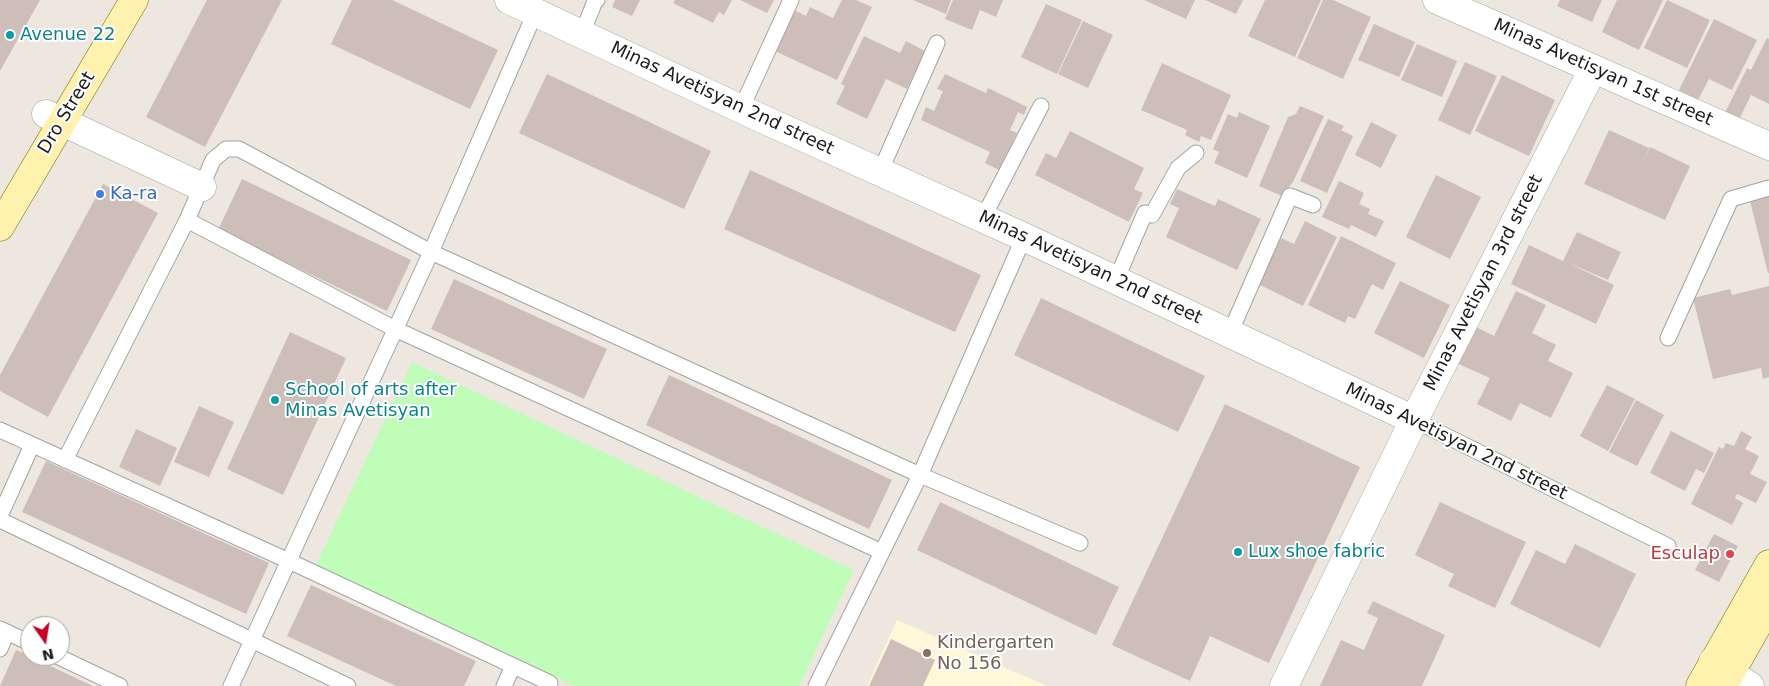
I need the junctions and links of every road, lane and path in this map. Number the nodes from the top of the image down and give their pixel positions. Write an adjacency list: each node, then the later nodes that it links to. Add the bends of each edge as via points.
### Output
1 (115, 0): 13 (street, Dro Street)
2 (134, 0): 13 (street, Dro Street)
3 (508, 0): 7 (street, Minas Avetisyan 2nd street)
4 (597, 0): 8 (lane)
5 (791, 0): 12 (lane)
6 (1437, 0): 10 (street, Minas Avetisyan 1st street)
7 (535, 13): 8 (street, Minas Avetisyan 2nd street); 25 (lane)
8 (582, 34): 12 (street, Minas Avetisyan 2nd street)
9 (937, 43): 16 (lane)
10 (1593, 69): 14 (street, Minas Avetisyan 1st street); 30 (street, Minas Avetisyan 3rd street)
11 (1041, 106): 21 (lane)
12 (740, 109): 16 (street, Minas Avetisyan 2nd street)
13 (54, 118): 17 (street); 19 (street, Dro Street); 23 (street, Dro Street)
14 (1769, 146)
15 (1196, 153): 26 (lane, via 1178,168 1152,215 1145,213)
16 (880, 172): 21 (street, Minas Avetisyan 2nd street)
17 (202, 187): 22 (lane); 25 (lane, via 213,160 226,149 239,150)
18 (1769, 188): 29 (lane, via 1731,199)
19 (0, 196)
20 (1313, 205): 28 (lane, via 1290,196)
21 (983, 218): 24 (street, Minas Avetisyan 2nd street)
22 (187, 220): 27 (lane); 33 (lane)
23 (0, 227)
24 (1024, 237): 26 (street, Minas Avetisyan 2nd street); 34 (lane)
25 (431, 252): 27 (lane); 34 (lane)
26 (1116, 280): 28 (street, Minas Avetisyan 2nd street)
27 (395, 329): 38 (lane); 39 (lane)
28 (1230, 333): 30 (street, Minas Avetisyan 2nd street)
29 (1668, 338)
30 (1414, 420): 37 (lane, Minas Avetisyan 2nd street); 55 (street, Minas Avetisyan 3rd street)
31 (0, 430): 32 (lane)
32 (32, 445): 33 (lane); 35 (lane)
33 (65, 460): 39 (lane)
34 (920, 475): 36 (lane); 38 (lane)
35 (0, 518): 44 (lane)
36 (1080, 543)
37 (1668, 546)
38 (882, 552): 54 (lane)
39 (289, 561): 44 (lane); 47 (lane)
40 (1769, 564): 48 (street)
41 (1769, 605): 48 (street)
42 (4, 630): 43 (lane); 45 (lane)
43 (20, 638)
44 (252, 641): 51 (lane); 52 (lane)
45 (0, 649)
46 (70, 662): 50 (lane)
47 (513, 666): 49 (lane); 53 (lane)
48 (1729, 676): 56 (street)
49 (550, 683)
50 (120, 686)
51 (231, 686)
52 (348, 686)
53 (504, 686)
54 (816, 686)
55 (1284, 686)
56 (1700, 686)

